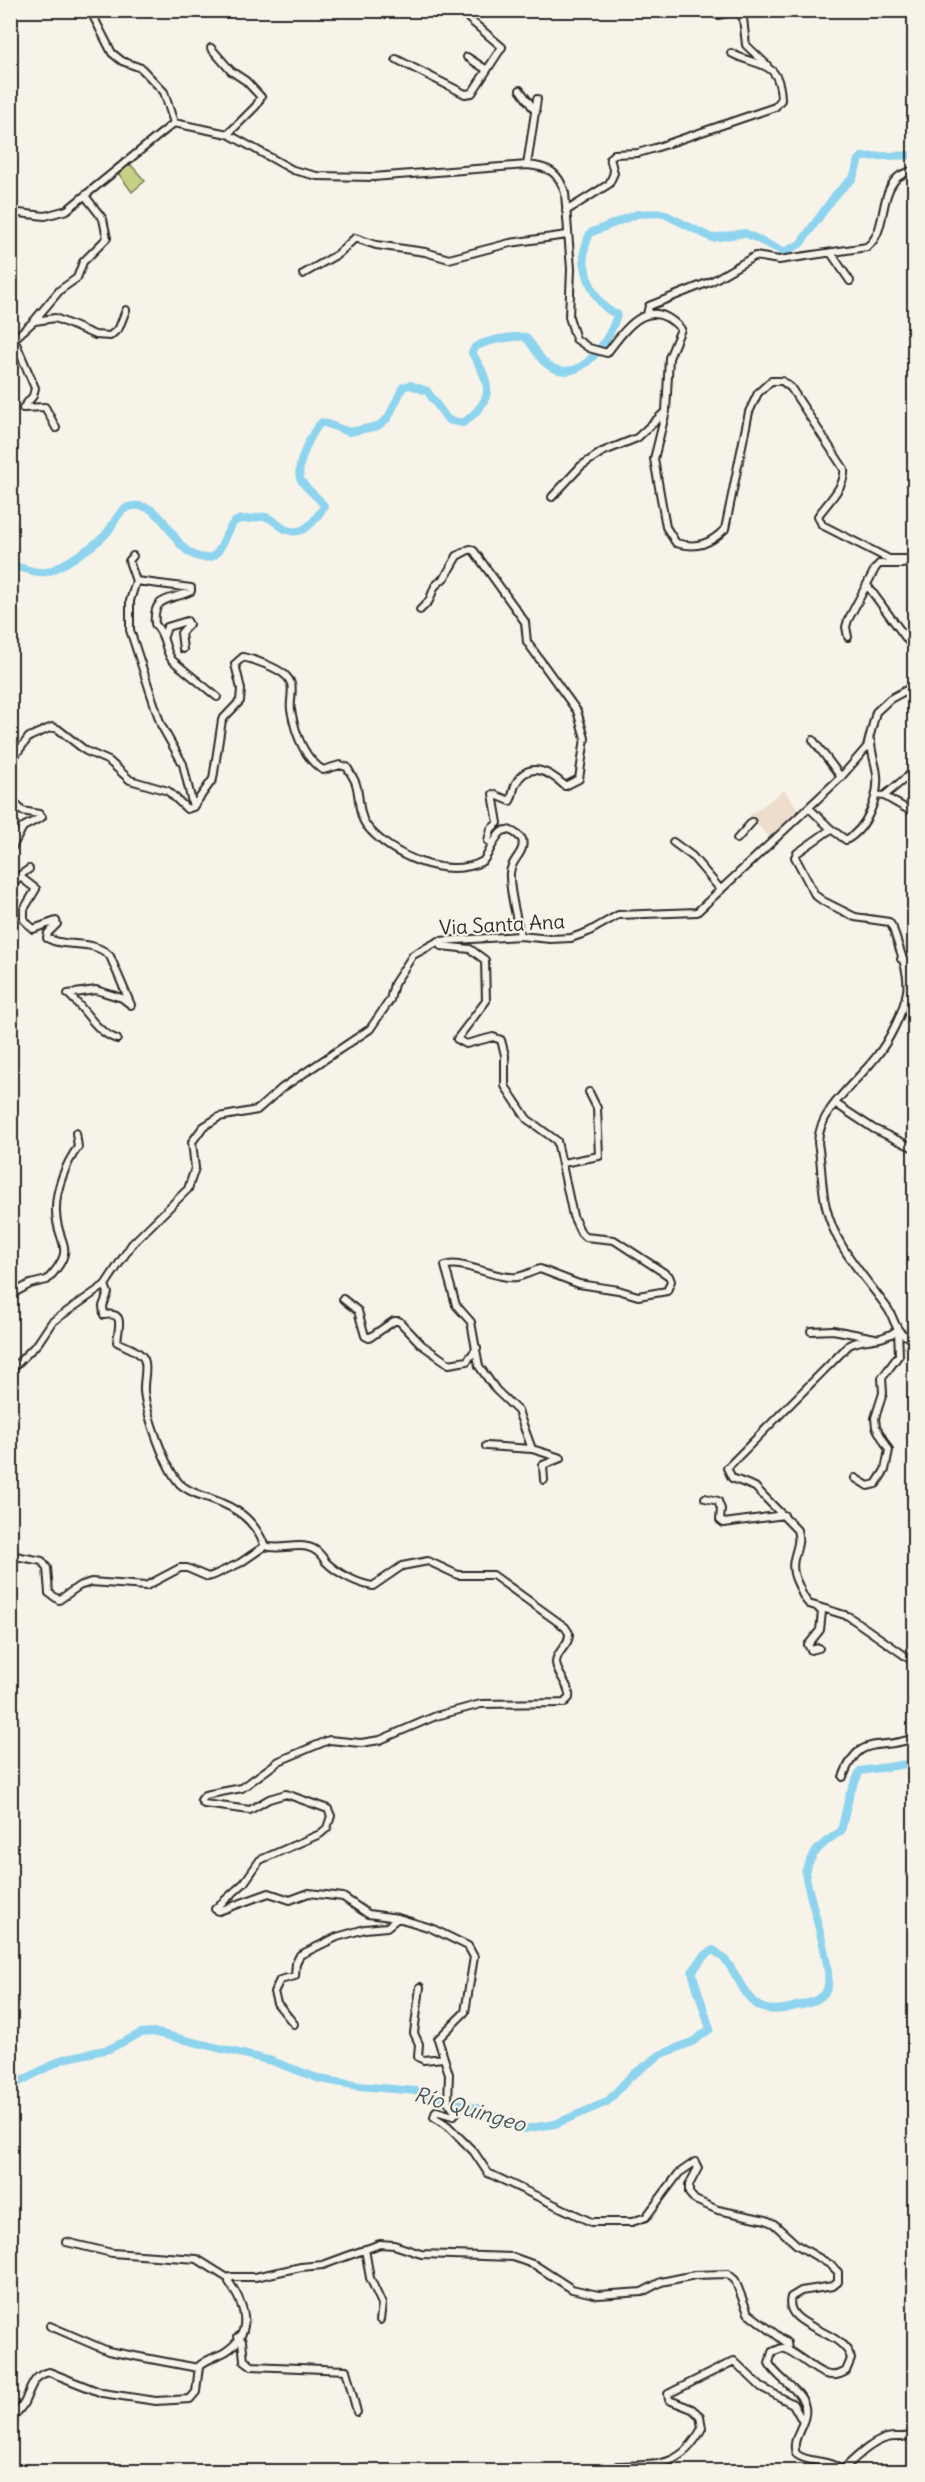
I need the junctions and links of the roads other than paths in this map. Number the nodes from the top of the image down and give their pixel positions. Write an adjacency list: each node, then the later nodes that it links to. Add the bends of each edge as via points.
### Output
1 (90, 10): 13 (street, via 112,53 141,68 164,92)
2 (705, 10): 8 (street, via 718,15 740,14 746,45)
3 (469, 19): 9 (street, via 502,47)
4 (211, 48): 14 (street, via 261,97)
5 (730, 53): 8 (street)
6 (467, 57): 9 (street)
7 (396, 59): 9 (street, via 465,94 472,93)
8 (768, 65): 18 (street, via 780,86 780,100 775,107 638,153 614,154 610,158 614,173 609,184)
9 (487, 70)
10 (520, 90): 12 (street)
11 (537, 99): 12 (street)
12 (536, 112): 15 (street)
13 (174, 123): 14 (street); 17 (street)
14 (228, 134): 15 (street, via 293,170 316,176 373,177)
15 (527, 165): 18 (street, via 543,166 558,176 565,193)
16 (915, 170): 21 (street, via 898,177 890,190 874,242 867,247)
17 (86, 197): 19 (street, via 56,215); 26 (street, via 103,219 107,238 83,262 77,278 60,290)
18 (566, 211): 20 (street)
19 (10, 212)
20 (567, 235): 22 (street, via 510,243 449,259 355,238 338,254); 25 (street, via 569,317 576,339 607,353 632,321)
21 (831, 253): 23 (street); 25 (street, via 779,260 755,256 712,281 649,306)
22 (303, 274)
23 (850, 281)
24 (126, 310): 26 (street, via 119,328 110,336 94,335 55,318)
25 (647, 314): 27 (street, via 672,319 681,329 669,358)
26 (34, 321): 28 (street, via 14,339 34,388 23,408 45,407)
27 (666, 411): 29 (street, via 637,438 602,452 581,466); 32 (street, via 654,459 666,527 676,543 690,548 712,542 725,529 749,412 758,393 771,381 783,381 844,470 840,486 818,516 822,525 889,560)
28 (56, 428)
29 (552, 497)
30 (134, 556): 33 (street, via 129,561)
31 (915, 558): 32 (street)
32 (906, 560): 34 (street, via 903,564 879,564)
33 (136, 581): 36 (street, via 191,588 182,596 159,602 155,608 155,624); 50 (street, via 130,601 130,630 161,725 183,764)
34 (867, 585): 37 (street, via 848,620); 39 (street)
35 (420, 610): 57 (street, via 458,556 470,549 474,551 525,622 527,642 578,711 585,738 579,778 565,786 535,769 526,771 516,783 510,801 493,794 498,823 488,841)
36 (164, 636): 38 (street, via 167,627 187,621 189,624 181,633); 41 (street, via 172,660)
37 (848, 637)
38 (183, 649)
39 (915, 649)
40 (915, 686): 42 (street, Via Santa Ana, via 890,699 876,712)
41 (217, 696)
42 (872, 736): 46 (street, Via Santa Ana); 47 (street)
43 (813, 741): 46 (street)
44 (10, 762): 50 (street, via 29,737 52,727 86,751 109,761 130,780 163,788 187,809)
45 (915, 771): 48 (street)
46 (841, 777): 51 (street, Via Santa Ana)
47 (876, 795): 48 (street); 54 (street, via 854,835 846,840)
48 (884, 796): 52 (street)
49 (10, 797): 58 (street, via 22,811 42,817 23,827)
50 (193, 807): 57 (street, via 213,779 222,720 240,701 235,664 243,657 286,675 292,684 291,708 308,759 323,770 340,765 347,768 356,783 366,824 394,849 435,868 450,869 483,861)
51 (810, 809): 54 (street); 61 (street, Via Santa Ana)
52 (915, 813)
53 (752, 822): 55 (street)
54 (831, 829): 65 (street, via 797,852 795,857 807,882 823,901 855,917 889,922)
55 (737, 838)
56 (673, 842): 61 (street, via 692,856)
57 (494, 843): 63 (street, via 498,833 507,830 518,835 524,845 511,864 510,875)
58 (10, 851)
59 (29, 869): 60 (street)
60 (20, 876): 62 (street); 67 (street, via 36,889 24,909 24,920 33,929 56,921 47,938 94,945 110,956 131,1005 96,990 68,994 104,1035)
61 (721, 890): 63 (street, Via Santa Ana, via 691,914 628,913 606,920 579,936)
62 (10, 891)
63 (520, 936): 64 (street, Via Santa Ana)
64 (439, 941): 72 (street, via 441,946 470,950 485,960 486,1001 457,1039 466,1044 493,1037 501,1040 505,1086 527,1119 557,1142); 73 (street, Via Santa Ana, via 409,958 390,1000 370,1029 256,1110 219,1117 203,1127 192,1142 195,1168 188,1189 132,1244)
65 (901, 959): 66 (street); 69 (street, via 908,986 902,1007 877,1057)
66 (915, 964)
67 (117, 1039)
68 (590, 1092): 72 (street, via 597,1108 599,1156)
69 (836, 1104): 71 (street, via 874,1129); 76 (street, via 818,1134 825,1204 836,1238 891,1313)
70 (76, 1133): 74 (street, via 78,1147 67,1161 56,1212 65,1243 63,1256 47,1280 30,1284)
71 (915, 1148)
72 (562, 1162): 80 (street, via 580,1233 619,1243 669,1276 670,1287 668,1291 638,1296 579,1284 540,1269 515,1277 447,1264 456,1305 471,1322)
73 (105, 1285): 81 (street, Via Santa Ana, via 52,1322 38,1343); 88 (street, via 108,1293 104,1315 115,1315 122,1325 117,1342 137,1353 146,1364 144,1394 172,1473 191,1492 251,1519)
74 (10, 1296)
75 (343, 1299): 80 (street, via 358,1311 369,1338 399,1320 422,1345 449,1364 467,1361)
76 (898, 1330): 78 (street); 79 (street); 84 (street, via 899,1355 882,1378 883,1393 875,1418 889,1450 888,1461 876,1484 868,1486)
77 (811, 1331): 79 (street, via 833,1330)
78 (915, 1336)
79 (881, 1340): 87 (street, via 849,1345 727,1468 732,1478 755,1487)
80 (477, 1348): 83 (street, via 479,1366 518,1411)
81 (10, 1371)
82 (486, 1446): 83 (street)
83 (532, 1449): 85 (street, via 561,1458 543,1465)
84 (855, 1478)
85 (544, 1480)
86 (705, 1498): 87 (street, via 718,1502 720,1520 724,1522)
87 (784, 1515): 90 (street, via 799,1535 792,1573 804,1600)
88 (265, 1546): 89 (street, via 208,1577 180,1568 146,1586 91,1582 59,1600 49,1593 48,1571 42,1561); 95 (street, via 307,1546 336,1570 364,1585 373,1586 402,1566 428,1561 458,1575 493,1575 569,1633 556,1664 570,1692 564,1703 481,1704 436,1716 380,1740 329,1740 279,1761 242,1788 202,1797 204,1804 250,1810 269,1798 286,1794 328,1809 332,1816 320,1834 260,1860 244,1883 216,1910 269,1893 290,1900 309,1893 343,1897 368,1914)
89 (10, 1555)
90 (817, 1607): 91 (street, via 822,1612 822,1624 808,1645 811,1650); 92 (street, via 849,1616)
91 (819, 1648)
92 (915, 1662)
93 (915, 1738): 94 (street, via 891,1746 858,1749)
94 (843, 1777)
95 (398, 1918): 97 (street, via 387,1928 344,1935 300,1955 295,1976 280,1980 274,1992); 98 (street, via 443,1933 473,1952 465,2013 438,2039)
96 (420, 1987): 98 (street, via 414,2033 419,2044 418,2057)
97 (294, 2025)
98 (443, 2058): 105 (street, via 449,2074 448,2102 456,2111 453,2116 438,2111 434,2117 474,2152 488,2173 591,2222 632,2222 646,2217 679,2173 698,2163 689,2185 695,2200 718,2210 766,2220 831,2265 838,2272 838,2282 796,2293 789,2303 795,2317 845,2347 851,2359 846,2371 832,2375 819,2371)
99 (66, 2242): 101 (street, via 112,2253 197,2259)
100 (365, 2249): 101 (street, via 323,2265); 102 (street, via 370,2278 382,2304); 105 (street, via 389,2244 421,2254 513,2257 535,2265 572,2289 598,2295 642,2292 662,2282 695,2275 728,2274 735,2280 744,2308 787,2343)
101 (229, 2279): 104 (street, via 245,2311)
102 (380, 2320)
103 (50, 2326): 106 (street, via 108,2351)
104 (238, 2337): 106 (street, via 225,2352); 107 (street, via 244,2360 252,2366 346,2370)
105 (788, 2349): 109 (street, via 777,2349 768,2363 803,2401 806,2410)
106 (198, 2368): 108 (street, via 194,2397 166,2402 96,2392 46,2372 37,2377)
107 (357, 2412)
108 (10, 2420)
109 (802, 2422): 113 (street, via 793,2404 761,2387 734,2361 668,2394 669,2400 700,2416 702,2428 685,2453 676,2460 649,2466); 114 (street, via 795,2443 796,2454 809,2461 830,2463)
110 (915, 2434): 114 (street, via 876,2442)
111 (10, 2435): 112 (street)
112 (10, 2456)
113 (617, 2466)
114 (841, 2471)

